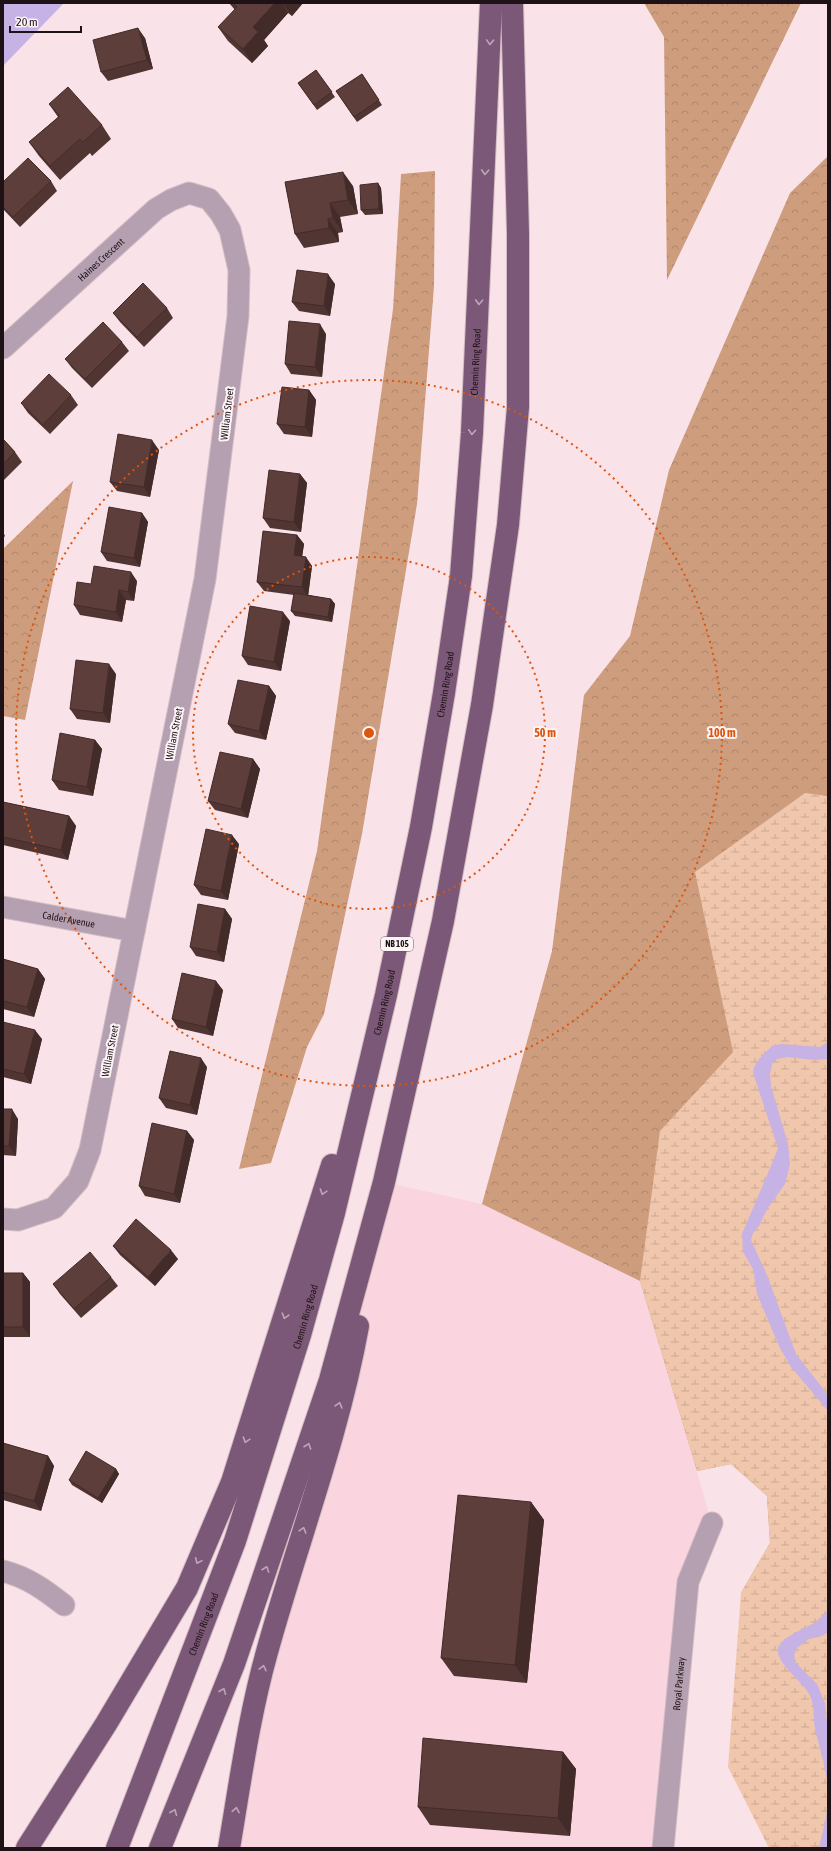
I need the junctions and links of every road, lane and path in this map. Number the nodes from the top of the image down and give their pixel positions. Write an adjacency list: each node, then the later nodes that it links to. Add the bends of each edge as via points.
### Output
1 (491, 3): 7 (highway, Chemin Ring Road / NB 105, one-way to 7, via 472,433 461,576 421,828)
2 (512, 3): 8 (highway, via 518,226 518,407 508,525 482,705 443,921)
3 (209, 199): 4 (street, Haines Crescent, via 189,193 156,209); 6 (street, William Street, via 230,230 236,251 239,270 238,316 205,579)
4 (3, 348)
5 (3, 907): 6 (street, Calder Avenue)
6 (134, 931): 9 (street, William Street, via 90,1150 78,1181 54,1208 18,1220)
7 (386, 995): 13 (highway, one-way to 13, via 232,1482 186,1588 164,1628); 14 (highway, Chemin Ring Road / NB 105, via 334,1212 269,1438 236,1541)
8 (384, 1182): 15 (highway, one-way to 8, via 234,1664 320,1410); 16 (highway, one-way to 8, via 249,1730 266,1654 352,1361)
9 (3, 1219)
10 (712, 1523): 17 (street, Royal Parkway, via 688,1582)
11 (3, 1571): 12 (street, via 21,1576 44,1589)
12 (64, 1605)
13 (28, 1848)
14 (117, 1848)
15 (160, 1848)
16 (229, 1848)
17 (663, 1848)

